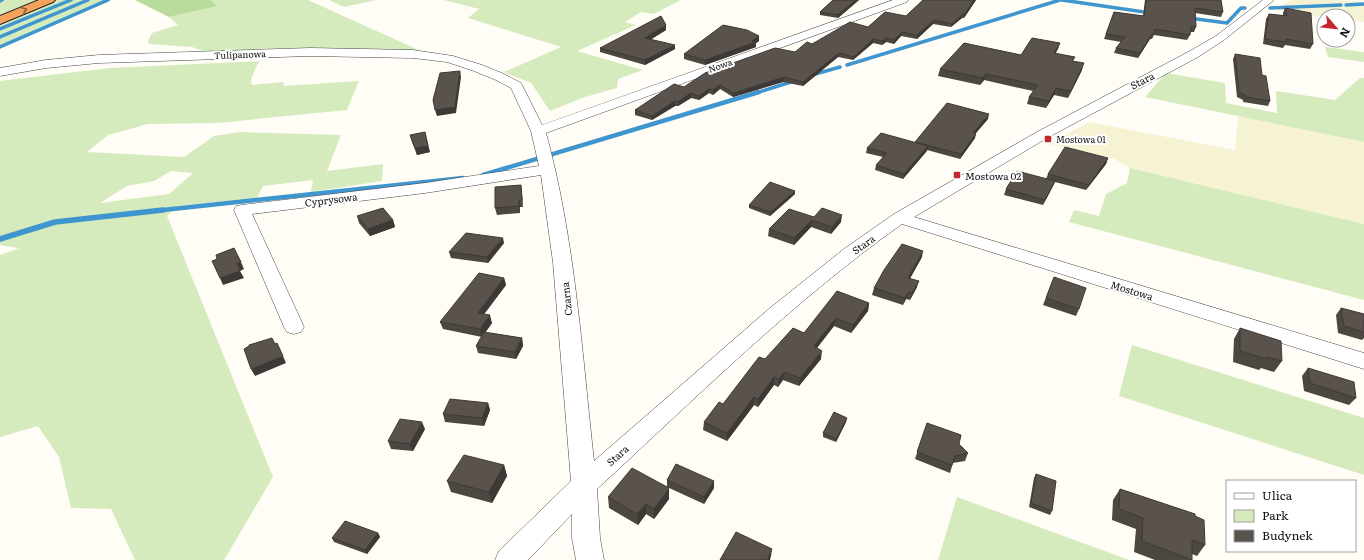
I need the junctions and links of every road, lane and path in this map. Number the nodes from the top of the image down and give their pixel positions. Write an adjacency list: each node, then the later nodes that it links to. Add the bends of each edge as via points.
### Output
1 (23, 0): 5 (highway)
2 (49, 0): 6 (highway, one-way to 2)
3 (903, 0): 9 (street, Nowa)
4 (1269, 0): 11 (street, Stara, via 1220,38 1194,54 1042,135)
5 (0, 9)
6 (0, 20)
7 (478, 68): 8 (street, Tulipanowa, via 449,59 413,54 310,52 98,59); 9 (street, Czarna, via 516,86)
8 (0, 72)
9 (538, 130): 10 (street, Czarna)
10 (546, 161): 12 (street, Cyprysowa, via 425,188 242,210); 14 (street, Czarna, via 562,262)
11 (900, 218): 13 (street, Mostowa); 14 (street, Stara, via 850,253 777,313)
12 (294, 327)
13 (1364, 361)
14 (584, 485): 15 (street, Stara); 16 (street, Czarna, via 586,538)
15 (509, 560)
16 (590, 560)

